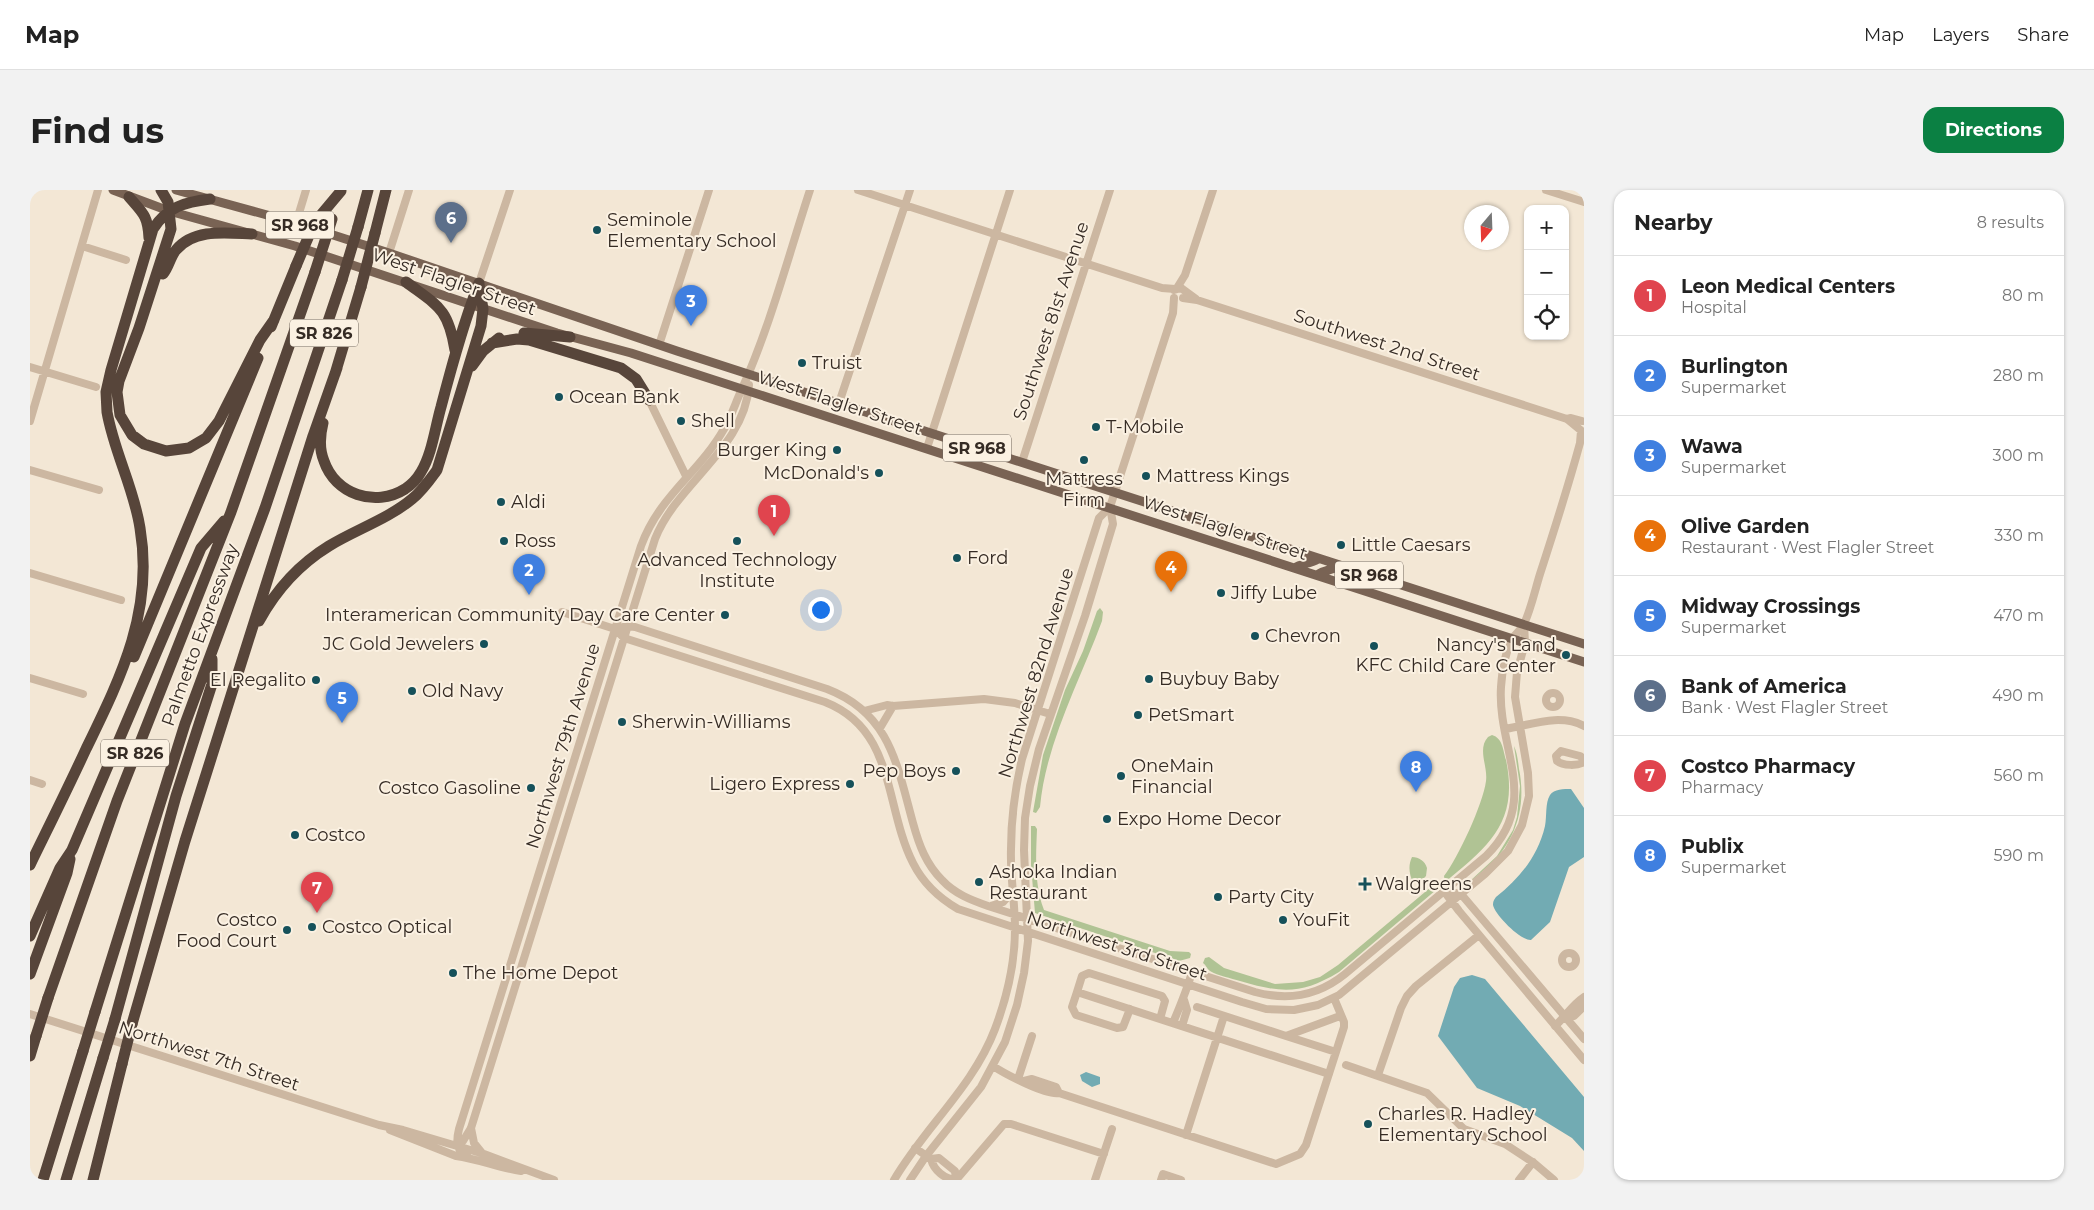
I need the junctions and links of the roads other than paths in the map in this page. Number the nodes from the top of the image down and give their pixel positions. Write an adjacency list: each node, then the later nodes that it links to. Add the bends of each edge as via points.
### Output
1 (98, 190): 28 (street)
2 (113, 190): 20 (main road, West Flagler Street / SR 968)
3 (161, 190): 23 (highway)
4 (176, 190): 19 (main road, West Flagler Street / SR 968)
5 (306, 190): 24 (street)
6 (368, 190): 80 (highway, Palmetto Expressway / SR 826, bridge, via 342,280 274,483)
7 (386, 190): 44 (highway, bridge)
8 (409, 190): 29 (street)
9 (510, 190): 33 (street)
10 (710, 190): 41 (street)
11 (810, 190): 47 (street, Northwest 79th Avenue)
12 (858, 190): 22 (street, Southwest 2nd Street)
13 (910, 190): 22 (street)
14 (1010, 190): 26 (street)
15 (1110, 190): 31 (street, Southwest 81st Avenue)
16 (1212, 190): 35 (street, Northwest 82nd Avenue)
17 (1546, 190): 21 (street)
18 (341, 191): 38 (highway, bridge, via 313,226); 64 (highway, Palmetto Expressway / SR 826, bridge)
19 (211, 195): 23 (highway); 24 (main road, West Flagler Street / SR 968)
20 (129, 197): 23 (main road, West Flagler Street / SR 968); 27 (highway, via 145,215)
21 (1584, 202)
22 (905, 205): 26 (street, Southwest 2nd Street); 51 (street)
23 (170, 211): 25 (main road, West Flagler Street / SR 968); 27 (highway, via 158,221); 34 (highway, via 171,229)
24 (296, 223): 29 (main road, West Flagler Street / SR 968)
25 (252, 234): 32 (main road, West Flagler Street / SR 968); 34 (highway, via 216,233 186,241 171,256)
26 (995, 234): 31 (street, Southwest 2nd Street); 54 (street)
27 (150, 241): 83 (highway, via 106,392 109,424 140,528 144,567 138,623)
28 (82, 246): 30 (street); 45 (street)
29 (389, 252): 33 (main road, West Flagler Street / SR 968)
30 (126, 260)
31 (1086, 264): 35 (street, Southwest 2nd Street); 56 (street, Southwest 81st Avenue)
32 (406, 282): 36 (main road, West Flagler Street / SR 968); 42 (highway, via 444,313 452,332)
33 (479, 283): 36 (highway); 37 (highway); 41 (main road, West Flagler Street / SR 968)
34 (152, 290): 38 (highway, via 119,381 117,399 126,428 144,444 158,450 189,448 211,433)
35 (1179, 294): 53 (street, Southwest 2nd Street, via 1567,419); 62 (street, Northwest 82nd Avenue)
36 (471, 305): 37 (main road, West Flagler Street / SR 968); 42 (highway)
37 (483, 309): 39 (main road, West Flagler Street / SR 968); 46 (highway)
38 (274, 320): 83 (highway, via 159,600 127,673)
39 (570, 337): 40 (highway, via 514,333); 49 (main road, West Flagler Street / SR 968)
40 (492, 343): 46 (highway); 50 (highway, via 529,340 616,366 636,379)
41 (659, 345): 47 (main road, West Flagler Street / SR 968)
42 (455, 353): 44 (highway, via 421,472 405,489 381,497 349,492 332,477 323,459 321,431)
43 (30, 367): 45 (street)
44 (337, 368): 75 (highway)
45 (44, 372): 48 (street); 52 (street)
46 (466, 373): 75 (highway, via 437,470 424,488 400,507 300,566 279,590)
47 (749, 374): 49 (street, Northwest 79th Avenue); 51 (main road, West Flagler Street / SR 968)
48 (96, 387)
49 (745, 390): 55 (main road, West Flagler Street / SR 968); 57 (street, Northwest 79th Avenue, via 720,436); 59 (street, Northwest 79th Avenue, via 731,435)
50 (649, 400): 60 (street)
51 (839, 403): 54 (main road, West Flagler Street / SR 968)
52 (30, 421)
53 (1582, 428): 72 (street)
54 (931, 433): 55 (street); 56 (main road, West Flagler Street / SR 968)
55 (927, 448): 63 (main road, West Flagler Street / SR 968)
56 (1022, 462): 62 (main road, West Flagler Street / SR 968)
57 (694, 467): 59 (street); 60 (street, Northwest 79th Avenue)
58 (30, 470): 61 (street)
59 (703, 471): 73 (street, Northwest 79th Avenue, via 663,521)
60 (686, 476): 74 (street, Northwest 79th Avenue, via 646,531)
61 (99, 490)
62 (1115, 492): 63 (street, Northwest 82nd Avenue); 65 (main road, West Flagler Street / SR 968)
63 (1110, 508): 67 (main road, West Flagler Street / SR 968); 87 (street, Northwest 82nd Avenue, via 1099,518); 89 (street, Northwest 82nd Avenue, via 1113,524)
64 (231, 512): 97 (highway, via 201,548); 137 (highway, Palmetto Expressway / SR 826, bridge, via 117,801)
65 (1318, 558): 66 (main road, West Flagler Street / SR 968); 67 (main road)
66 (1340, 566): 69 (main road); 72 (main road, West Flagler Street / SR 968)
67 (1294, 568): 69 (main road, West Flagler Street / SR 968)
68 (30, 574): 70 (street)
69 (1317, 575): 77 (main road, West Flagler Street / SR 968)
70 (121, 600)
71 (562, 612): 74 (street)
72 (1524, 624): 77 (street); 78 (street, Northwest 3rd Street); 79 (main road, West Flagler Street / SR 968)
73 (628, 626): 74 (street); 76 (street, Northwest 79th Avenue); 88 (street, Northwest 3rd Street, via 827,689)
74 (615, 629): 76 (street); 99 (street, Northwest 79th Avenue)
75 (250, 638): 145 (highway, bridge, via 185,841 132,1024)
76 (624, 638): 100 (street, Northwest 79th Avenue); 108 (street, Northwest 3rd Street, via 824,702 855,720 878,752 907,849 923,880 958,909)
77 (1512, 639): 78 (main road, West Flagler Street / SR 968); 94 (street, Northwest 3rd Street, via 1501,687)
78 (1525, 643): 81 (main road, West Flagler Street / SR 968); 92 (street, Northwest 3rd Street, via 1515,684)
79 (1584, 644)
80 (212, 650): 138 (highway, bridge, via 212,684 176,796); 158 (highway, Palmetto Expressway / SR 826, bridge, via 170,768)
81 (1584, 662)
82 (30, 678): 84 (street)
83 (117, 686): 98 (highway)
84 (83, 694)
85 (893, 706): 87 (street, via 984,699); 88 (street); 93 (street)
86 (1552, 706): 90 (street)
87 (1037, 710): 89 (street); 101 (street, Northwest 82nd Avenue, via 1022,759 1013,811)
88 (864, 711): 93 (street, Northwest 3rd Street)
89 (1050, 714): 107 (street, Northwest 82nd Avenue, via 1034,768 1026,818)
90 (1554, 720): 91 (street); 92 (street)
91 (1584, 726)
92 (1518, 727): 94 (street); 103 (street, Northwest 3rd Street, via 1529,783 1523,822 1503,858)
93 (880, 728): 105 (street, Northwest 3rd Street, via 892,750 928,863 954,891)
94 (1505, 729): 102 (street, Northwest 3rd Street, via 1515,784 1509,821 1490,852)
95 (30, 780): 96 (street)
96 (42, 784)
97 (72, 850): 111 (highway, via 60,868); 115 (highway)
98 (30, 865)
99 (541, 866): 100 (street); 150 (street, Northwest 79th Avenue, via 459,1129)
100 (552, 871): 147 (street, Northwest 79th Avenue)
101 (1013, 890): 105 (street, via 1001,904); 106 (street, Northwest 82nd Avenue)
102 (1444, 891): 103 (street); 104 (street); 114 (street, Northwest 3rd Street, via 1332,984 1316,992 1301,996 1268,996)
103 (1462, 894): 104 (street, Northwest 3rd Street); 127 (street)
104 (1452, 902): 110 (street); 119 (street, Northwest 3rd Street)
105 (988, 906): 106 (street, Northwest 3rd Street)
106 (1015, 915): 107 (street, Northwest 3rd Street); 108 (street, Northwest 82nd Avenue)
107 (1028, 919): 109 (street, Northwest 82nd Avenue); 114 (street, Northwest 3rd Street)
108 (1015, 929): 109 (street, Northwest 3rd Street); 151 (street, Northwest 82nd Avenue, via 1007,992 990,1041 966,1085)
109 (1028, 933): 116 (street, Northwest 3rd Street); 141 (street, Northwest 82nd Avenue, via 1021,993)
110 (1479, 935): 131 (street); 143 (street, via 1407,996)
111 (30, 936)
112 (1575, 957): 113 (street)
113 (1584, 959)
114 (1192, 972): 116 (street)
115 (30, 974)
116 (1188, 985): 119 (street, Northwest 3rd Street, via 1275,1010 1304,1009); 120 (street)
117 (1077, 992): 123 (street); 123 (street, via 1073,1013 1092,1020 1120,1028); 128 (street, via 1082,976 1089,973 1153,993 1164,998)
118 (1584, 997): 127 (street, via 1569,1009)
119 (1334, 998): 126 (street)
120 (1184, 1000): 129 (street); 130 (street, via 1187,1010)
121 (1584, 1006): 127 (street, via 1574,1016)
122 (1197, 1007): 125 (street)
123 (1130, 1009): 128 (street)
124 (30, 1014): 146 (street, Northwest 7th Street)
125 (1224, 1016): 133 (street); 134 (street)
126 (1340, 1016): 133 (street); 136 (street, via 1345,1024)
127 (1566, 1017): 131 (street); 135 (street)
128 (1160, 1019): 129 (street)
129 (1173, 1023): 130 (street)
130 (1182, 1026): 134 (street)
131 (1555, 1026): 139 (street)
132 (1032, 1036): 144 (street)
133 (1286, 1036): 136 (street)
134 (1218, 1038): 142 (street); 149 (street)
135 (1584, 1039)
136 (1336, 1052): 142 (street)
137 (30, 1056)
138 (103, 1058): 159 (highway); 160 (highway)
139 (1584, 1060)
140 (1346, 1065): 143 (street)
141 (993, 1066): 144 (street); 155 (street, Northwest 82nd Avenue)
142 (1329, 1074): 149 (street, via 1305,1148 1284,1162 1273,1164)
143 (1378, 1075): 156 (street, via 1427,1093 1464,1129 1505,1144)
144 (1021, 1080): 149 (street, via 1053,1095 1059,1093)
145 (110, 1116): 161 (highway); 162 (highway)
146 (379, 1125): 150 (street, Northwest 7th Street); 153 (street, Northwest 7th Street, via 407,1139)
147 (471, 1128): 150 (street, Northwest 79th Avenue); 154 (street)
148 (1112, 1129): 152 (street)
149 (1186, 1135)
150 (457, 1146): 153 (street); 154 (street, Northwest 7th Street)
151 (915, 1148): 155 (street); 164 (street, Northwest 82nd Avenue)
152 (1104, 1154): 166 (street, via 1004,1124); 167 (street)
153 (468, 1158): 154 (street, Northwest 7th Street)
154 (482, 1158): 157 (street, Northwest 7th Street, via 503,1169); 157 (street, Northwest 7th Street, via 496,1158)
155 (928, 1158): 165 (street, Northwest 82nd Avenue); 166 (street, via 946,1178)
156 (1533, 1162): 170 (street); 171 (street)
157 (528, 1171): 163 (street, Northwest 7th Street)
158 (43, 1180)
159 (66, 1180)
160 (74, 1180)
161 (93, 1180)
162 (100, 1180)
163 (554, 1180)
164 (894, 1180)
165 (910, 1180)
166 (956, 1180)
167 (1096, 1180)
168 (1161, 1180): 169 (street, via 1163,1174)
169 (1181, 1180)
170 (1519, 1180)
171 (1554, 1180)

